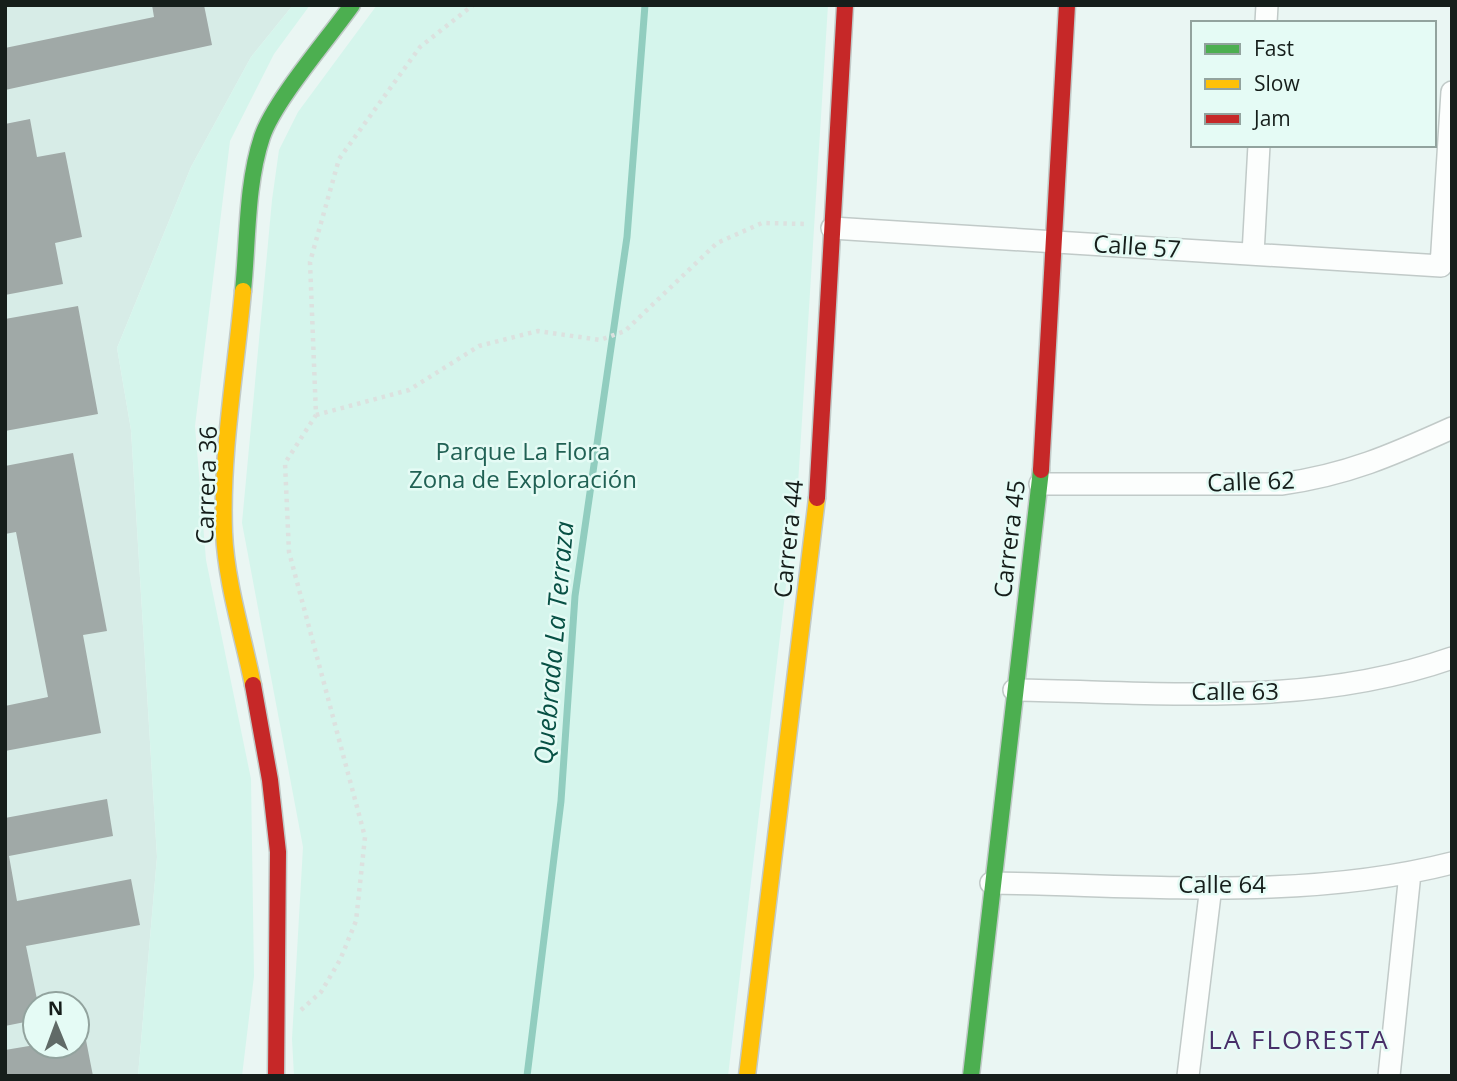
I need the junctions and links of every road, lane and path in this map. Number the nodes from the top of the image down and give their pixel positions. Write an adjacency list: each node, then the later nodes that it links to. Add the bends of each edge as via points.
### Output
1 (352, 5): 19 (street, Carrera 36, via 276,109 262,136 254,173 224,497 229,568 275,813 279,884)
2 (473, 5): 10 (path, via 420,47 339,159 310,262)
3 (845, 5): 7 (street, Carrera 44)
4 (1068, 5): 8 (street, Carrera 45)
5 (1452, 92): 9 (street, Calle 57, via 1441,266)
6 (1259, 147): 9 (street)
7 (832, 228): 8 (street, Calle 57); 10 (path, via 762,223 717,243 625,331 600,341 538,331 479,346 410,390); 22 (street, Carrera 44, via 817,502)
8 (1053, 242): 9 (street, Calle 57); 12 (street, Carrera 45)
9 (1254, 254)
10 (316, 415): 19 (path, via 285,463 289,552 359,804 365,837 363,873 356,921 321,992 293,1017)
11 (1452, 428): 12 (street, Calle 62, via 1367,466 1319,479 1281,484)
12 (1040, 484): 14 (street, Carrera 45)
13 (1452, 658): 14 (street, Calle 63, via 1406,674 1346,686 1264,694)
14 (1014, 690): 17 (street, Carrera 45)
15 (1452, 863): 16 (street, Calle 64)
16 (1410, 873): 18 (street, Calle 64, via 1328,883); 25 (street)
17 (991, 883): 18 (street, Calle 64); 23 (street, Carrera 45)
18 (1211, 886): 24 (street)
19 (272, 1023): 20 (street); 21 (street, Carrera 36)
20 (266, 1076)
21 (276, 1076)
22 (747, 1076)
23 (971, 1076)
24 (1188, 1076)
25 (1389, 1076)

